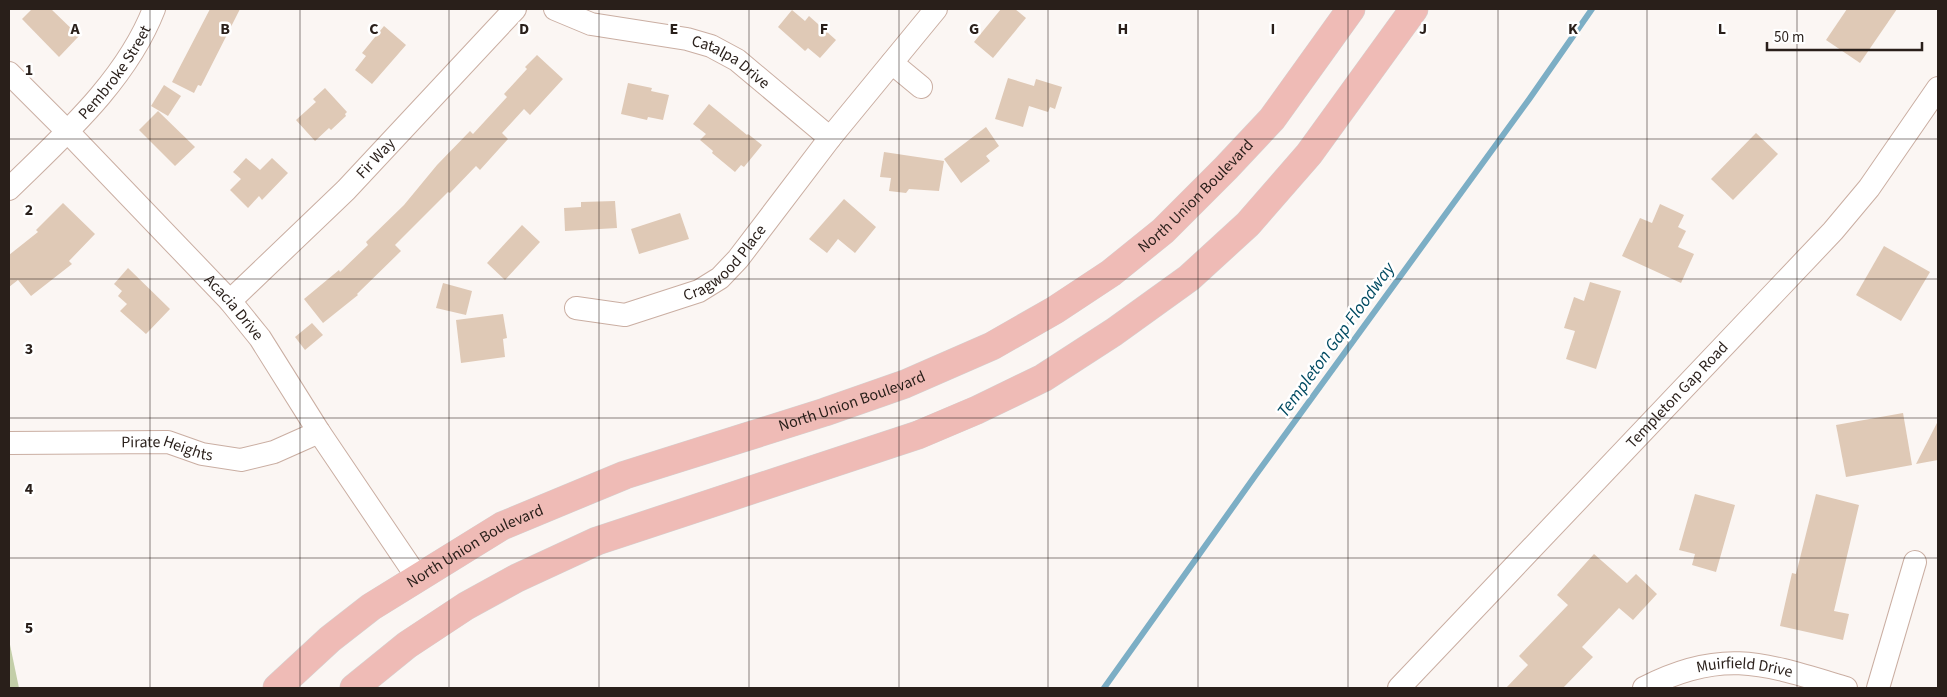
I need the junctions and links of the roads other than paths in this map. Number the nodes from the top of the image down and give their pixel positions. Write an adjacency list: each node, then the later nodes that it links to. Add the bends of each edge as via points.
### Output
1 (154, 9): 11 (street, Pembroke Street, via 124,65)
2 (515, 9): 14 (street, Fir Way, via 346,190)
3 (555, 9): 12 (street, Catalpa Drive, via 591,24 688,39 711,46 736,60)
4 (936, 9): 7 (street, Cragwood Place)
5 (1352, 9): 19 (main road, North Union Boulevard, via 1272,119 1226,168 1163,231 1111,273 1055,310 992,346 905,384 625,475 553,503 502,526)
6 (1414, 9): 21 (main road, via 1309,154 1248,224 1189,278 1043,378 918,436 597,541 466,606 414,640)
7 (892, 62): 9 (street); 12 (street, Cragwood Place)
8 (9, 73): 11 (street, Acacia Drive)
9 (921, 87)
10 (1938, 88): 22 (street, Templeton Gap Road, via 1869,188 1833,231)
11 (68, 132): 13 (street, Pembroke Street); 14 (street, Acacia Drive)
12 (830, 138): 15 (street, Cragwood Place, via 720,278 699,291 625,315)
13 (9, 188)
14 (230, 301): 16 (street, Acacia Drive, via 260,338)
15 (576, 308)
16 (319, 432): 17 (street, Pirate Heights, via 274,452 241,460 202,454 168,442); 19 (street, Acacia Drive)
17 (9, 443)
18 (1915, 562): 25 (street)
19 (417, 577): 20 (main road, North Union Boulevard, via 330,639)
20 (277, 688)
21 (354, 688)
22 (1399, 688)
23 (1644, 688): 24 (street, Muirfield Drive, via 1690,669 1730,663 1771,667)
24 (1846, 688)
25 (1878, 688)

